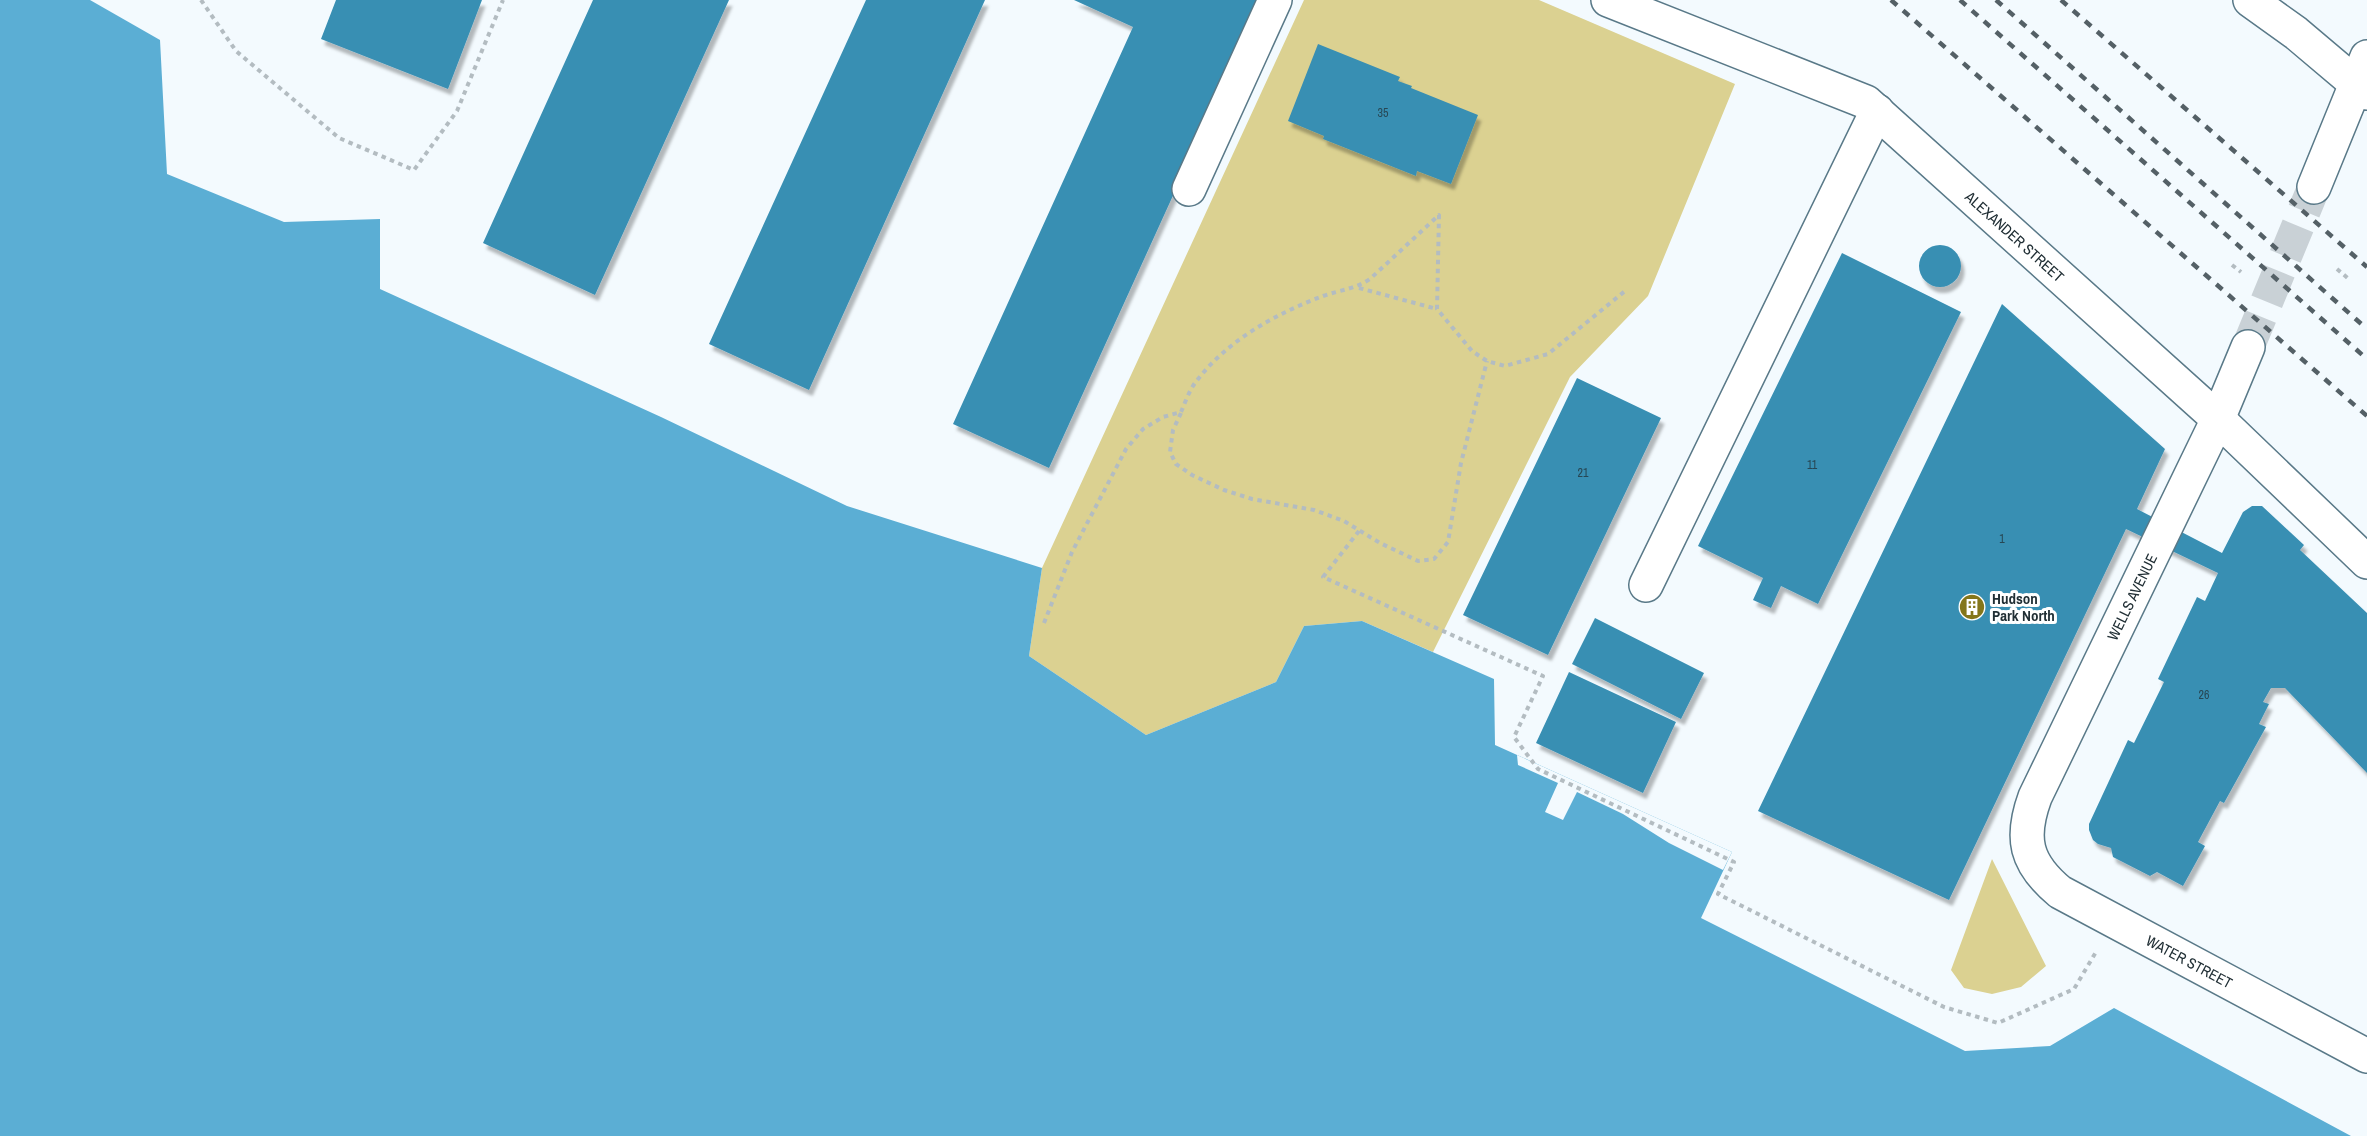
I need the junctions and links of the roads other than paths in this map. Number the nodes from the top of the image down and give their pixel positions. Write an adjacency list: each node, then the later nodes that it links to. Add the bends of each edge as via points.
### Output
1 (1275, 0): 7 (street)
2 (1608, 0): 5 (street, ALEXANDER STREET, via 1866,102)
3 (2250, 0): 4 (street)
4 (2364, 78): 6 (street)
5 (1877, 111): 9 (street, ALEXANDER STREET); 11 (street)
6 (2314, 187)
7 (1189, 189)
8 (2247, 347): 9 (street, WELLS AVENUE)
9 (2218, 419): 10 (street, ALEXANDER STREET); 12 (street, WELLS AVENUE, via 2035,797 2026,836)
10 (2367, 562)
11 (1646, 585)
12 (2028, 849): 13 (street, WATER STREET, via 2037,868 2060,892)
13 (2367, 1056)

